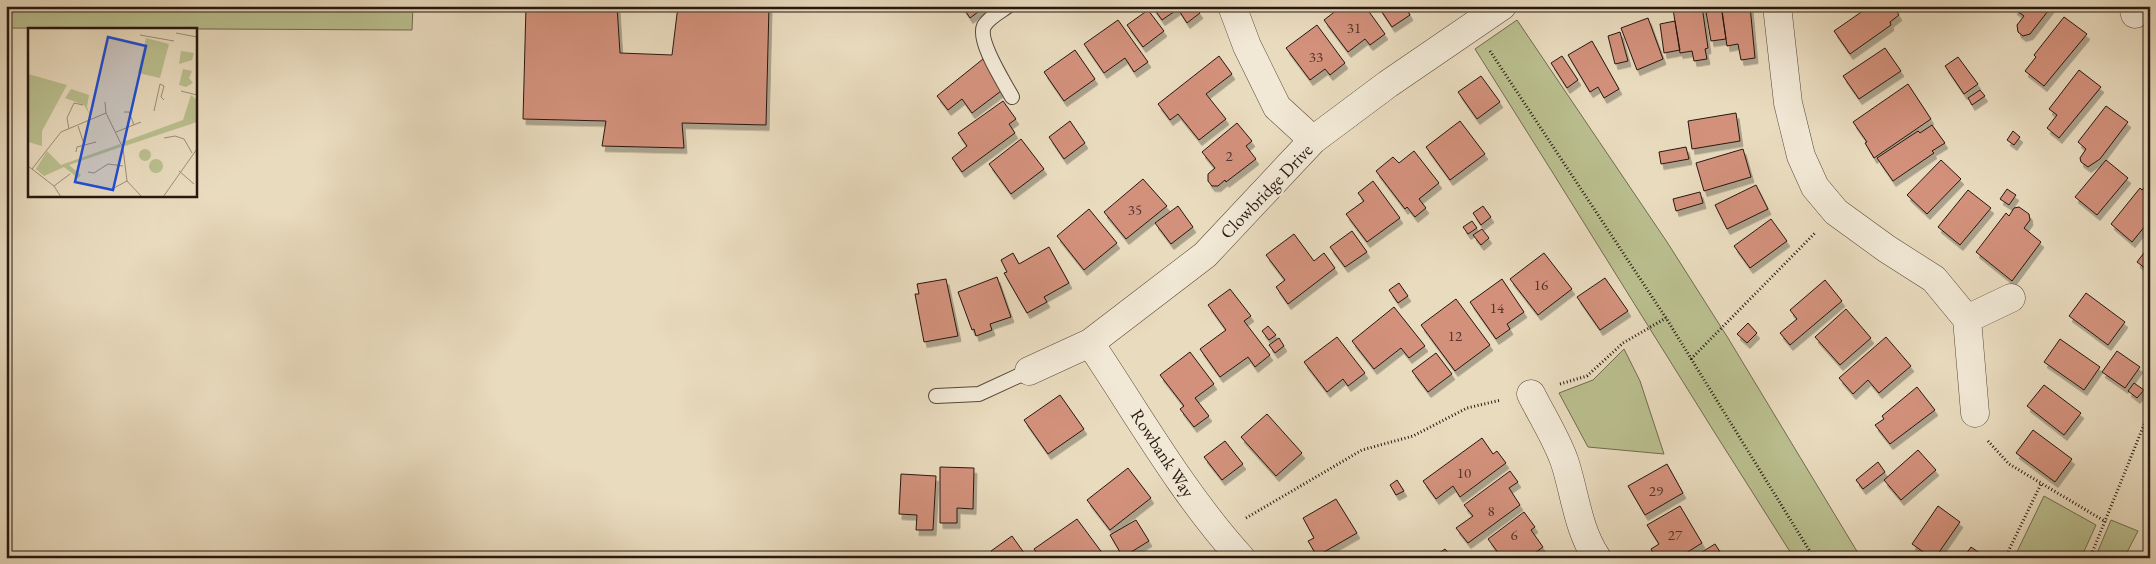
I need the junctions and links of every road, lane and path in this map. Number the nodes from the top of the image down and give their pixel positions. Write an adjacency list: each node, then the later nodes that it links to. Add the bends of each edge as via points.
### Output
1 (1008, 6): 6 (lane, via 990,18 983,28 983,42)
2 (1232, 6): 7 (street, via 1277,108)
3 (1502, 6): 5 (street, Clowbridge Drive)
4 (1777, 6): 8 (street, via 1788,103 1801,156 1815,187)
5 (1473, 25): 7 (street, Clowbridge Drive); 10 (path)
6 (1012, 97)
7 (1313, 140): 12 (street, Clowbridge Drive, via 1204,255)
8 (1836, 212): 11 (street, via 1887,250 1934,279); 13 (path)
9 (2011, 298): 11 (street)
10 (1666, 318): 13 (path); 15 (path, via 1623,343 1587,376)
11 (1967, 320): 18 (street)
12 (1090, 344): 14 (street, Clowbridge Drive); 22 (street, Rowbank Way)
13 (1691, 359): 25 (path)
14 (1028, 371): 16 (lane, via 979,394)
15 (1531, 394): 22 (path, via 1467,408 1413,436 1362,450); 23 (street, via 1565,462)
16 (936, 396)
17 (2150, 410): 19 (path)
18 (1975, 413): 20 (path, via 1987,440 2009,464)
19 (2148, 421): 21 (path)
20 (2041, 484): 21 (path); 26 (path)
21 (2106, 522): 27 (path)
22 (1219, 534): 24 (street, Rowbank Way)
23 (1588, 555)
24 (1241, 558)
25 (1814, 558)
26 (2005, 558)
27 (2090, 558)

